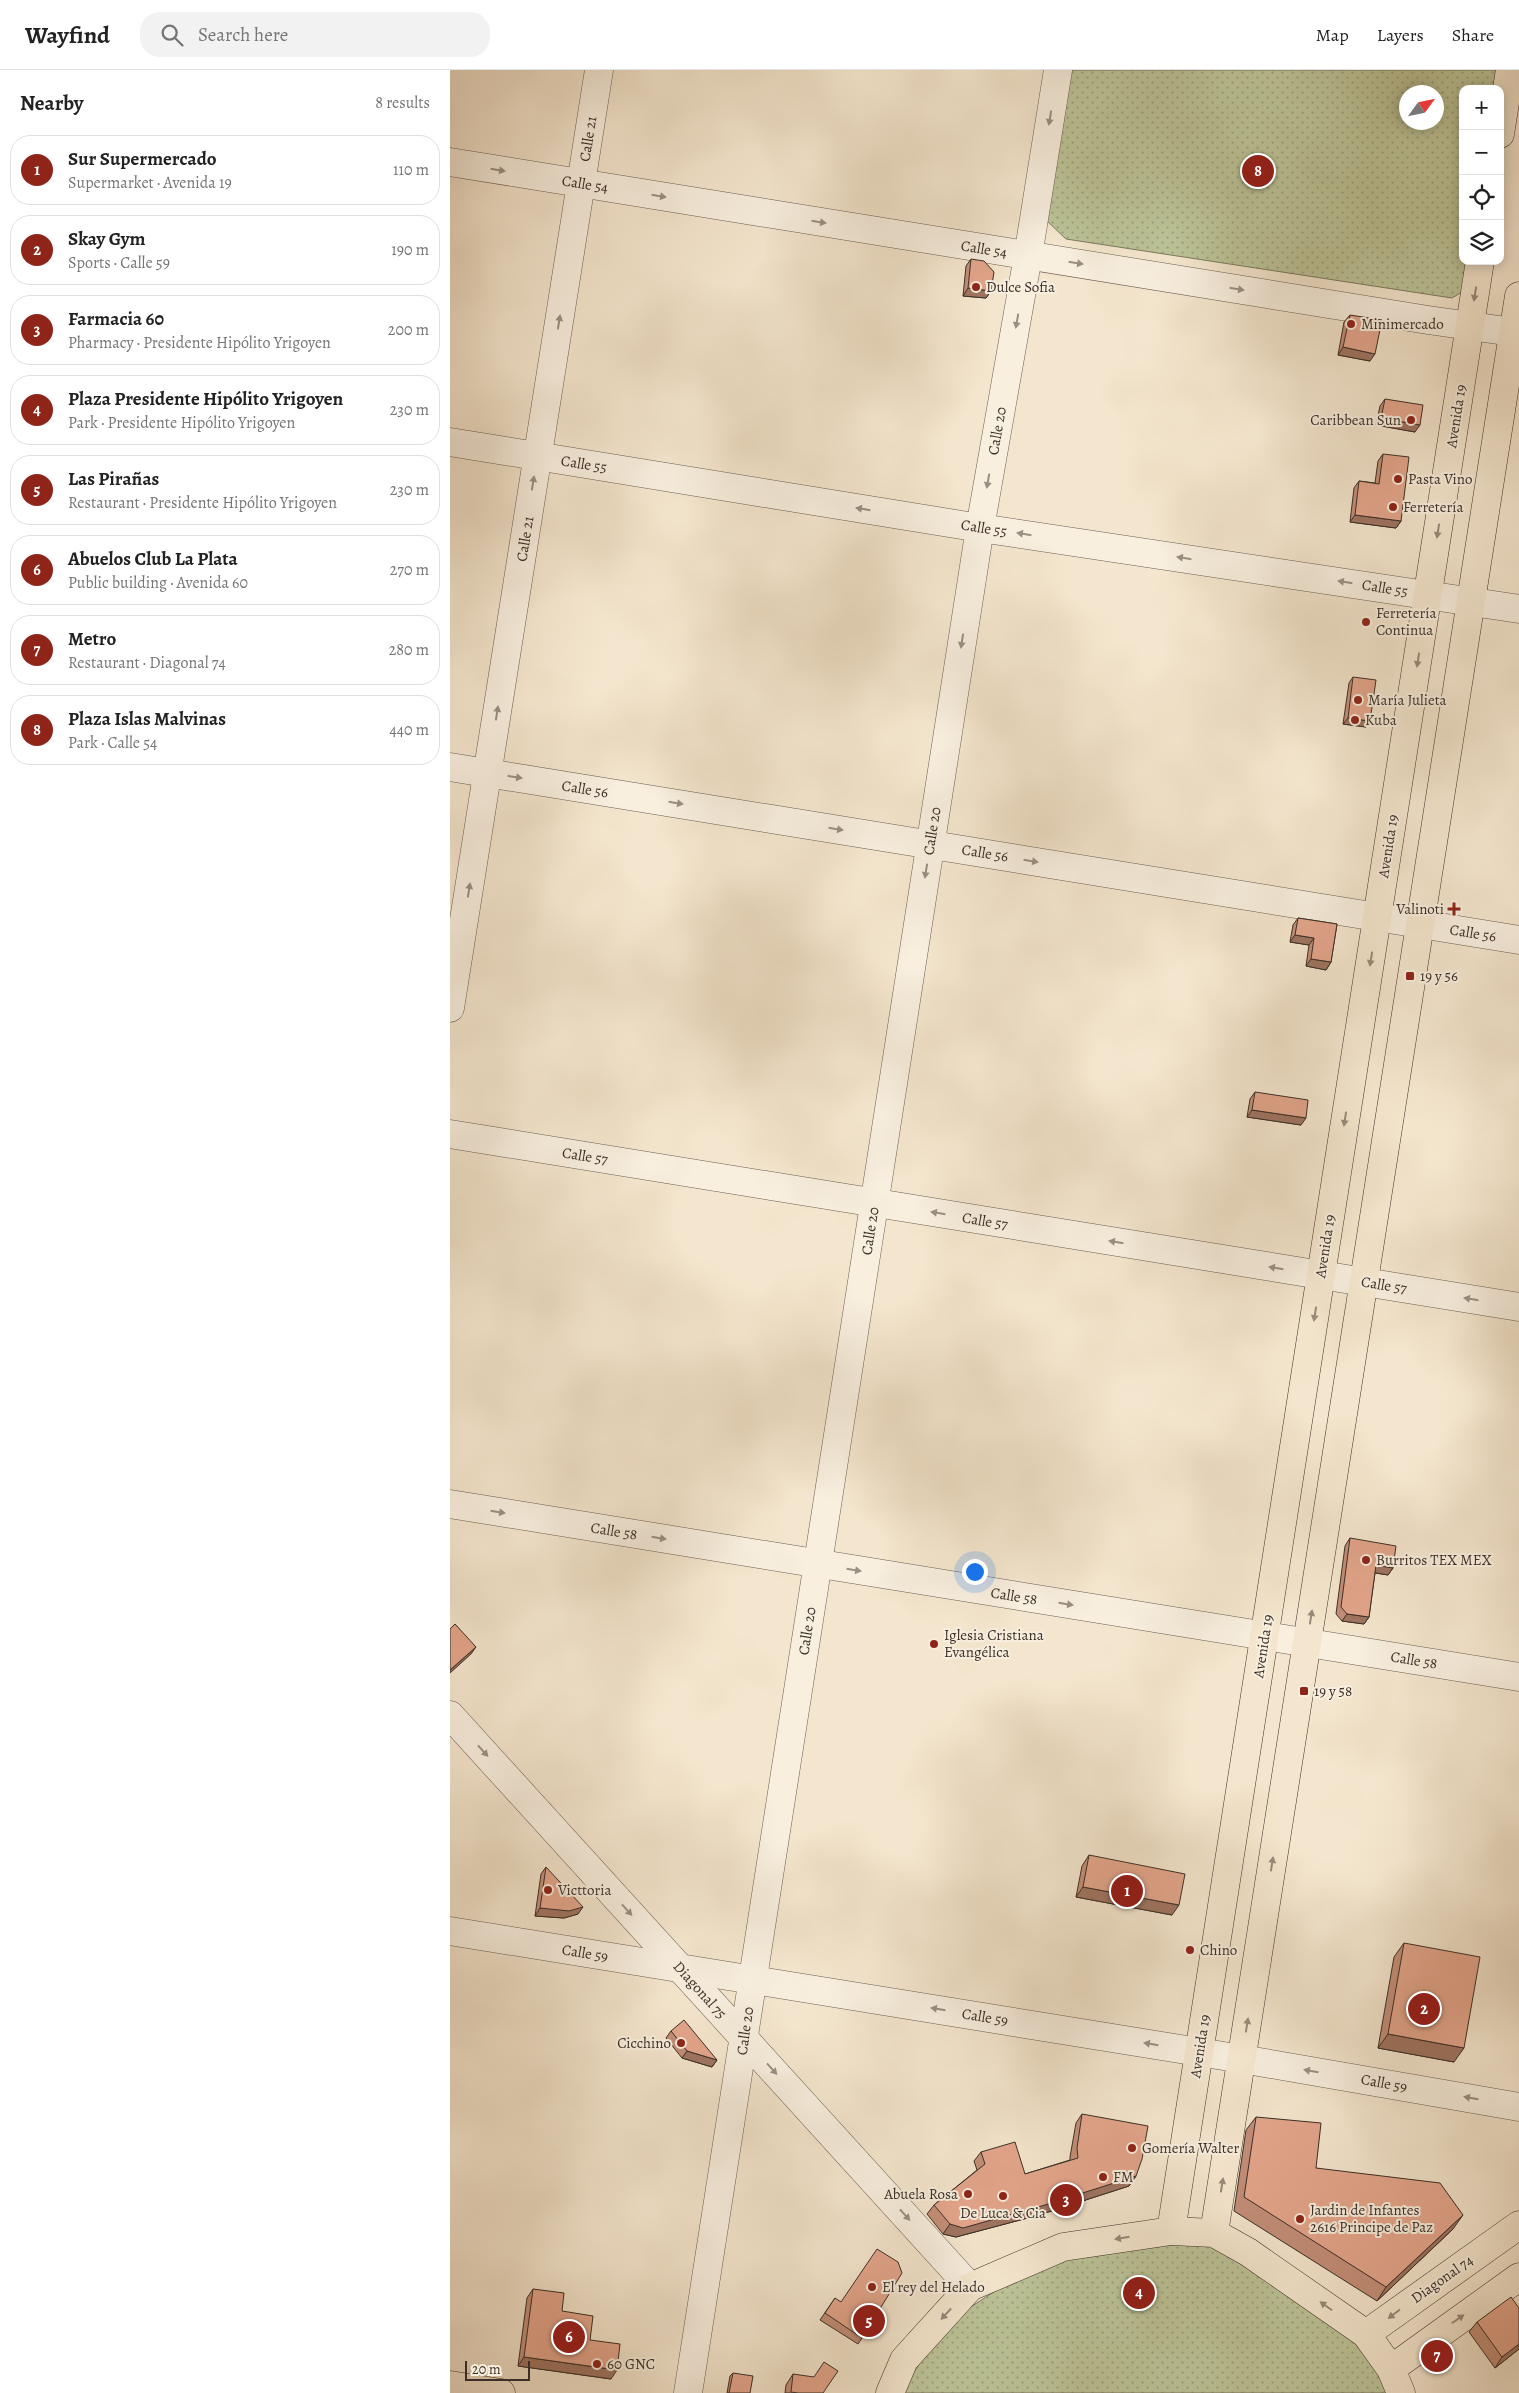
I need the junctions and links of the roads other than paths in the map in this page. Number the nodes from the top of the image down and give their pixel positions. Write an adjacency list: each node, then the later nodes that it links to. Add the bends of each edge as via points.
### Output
1 (599, 70): 6 (street, Calle 21)
2 (1058, 70): 7 (street, Calle 20, one-way to 7)
3 (1510, 70): 4 (main road)
4 (1501, 130)
5 (450, 162): 6 (street, Calle 54, one-way to 6)
6 (581, 184): 7 (street, Calle 54, one-way to 7); 13 (street, Calle 21, one-way to 6)
7 (1028, 256): 10 (street, Calle 54, one-way to 10); 14 (street, Calle 20, one-way to 14)
8 (1479, 265): 10 (main road, Avenida 19, one-way to 10)
9 (1519, 296): 11 (main road)
10 (1470, 327): 11 (street, Calle 54); 15 (main road, Avenida 19, one-way to 15)
11 (1516, 333): 16 (main road)
12 (450, 442): 13 (street, Calle 55)
13 (538, 456): 14 (street, Calle 55, one-way to 13); 19 (street, Calle 21, one-way to 13)
14 (980, 528): 15 (street, Calle 55, one-way to 14); 20 (street, Calle 20, one-way to 20)
15 (1428, 595): 16 (street, Calle 55); 21 (main road, Avenida 19, one-way to 21)
16 (1471, 601): 17 (street, Calle 55); 22 (main road)
17 (1519, 609)
18 (450, 767): 19 (street, Calle 56)
19 (487, 773): 20 (street, Calle 56, one-way to 20); 24 (street, Calle 21, one-way to 19)
20 (930, 845): 21 (street, Calle 56, one-way to 21); 26 (street, Calle 20, one-way to 26)
21 (1377, 917): 22 (street, Calle 56); 27 (main road, Avenida 19, one-way to 27)
22 (1420, 924): 23 (street, Calle 56); 28 (main road)
23 (1519, 940)
24 (450, 1008)
25 (450, 1134): 26 (street, Calle 57)
26 (874, 1203): 27 (street, Calle 57, one-way to 26); 31 (street, Calle 20)
27 (1321, 1275): 28 (street, Calle 57); 32 (main road, Avenida 19, one-way to 32)
28 (1364, 1282): 29 (street, Calle 57, one-way to 28); 33 (main road, one-way to 28)
29 (1519, 1307)
30 (450, 1504): 31 (street, Calle 58, one-way to 31)
31 (818, 1564): 32 (street, Calle 58, one-way to 32); 38 (street, Calle 20)
32 (1264, 1636): 33 (street, Calle 58); 40 (main road, Avenida 19)
33 (1307, 1643): 34 (street, Calle 58); 41 (main road, one-way to 33)
34 (1519, 1678)
35 (450, 1715): 37 (street, Diagonal 75, one-way to 37)
36 (450, 1931): 37 (street, Calle 59)
37 (681, 1969): 38 (street, Calle 59); 39 (street, Diagonal 75)
38 (752, 1979): 39 (street, Calle 20); 40 (street, Calle 59, one-way to 38)
39 (744, 2039): 47 (street, Diagonal 75, one-way to 47); 52 (street, Calle 20)
40 (1199, 2052): 41 (street, Calle 59); 44 (main road, Avenida 19)
41 (1242, 2058): 42 (street, Calle 59, one-way to 41); 45 (main road, one-way to 41)
42 (1519, 2106)
43 (1519, 2225): 48 (main road, Diagonal 74, one-way to 48)
44 (1171, 2231): 45 (main road); 47 (main road, one-way to 47, via 1063,2247)
45 (1214, 2233): 48 (main road, one-way to 45, via 1248,2252)
46 (1519, 2277): 49 (main road, one-way to 46)
47 (970, 2287): 53 (main road, one-way to 53, via 904,2360)
48 (1366, 2334): 49 (main road)
49 (1396, 2381)
50 (450, 2385): 51 (main road)
51 (501, 2393)
52 (688, 2393)
53 (890, 2393)

